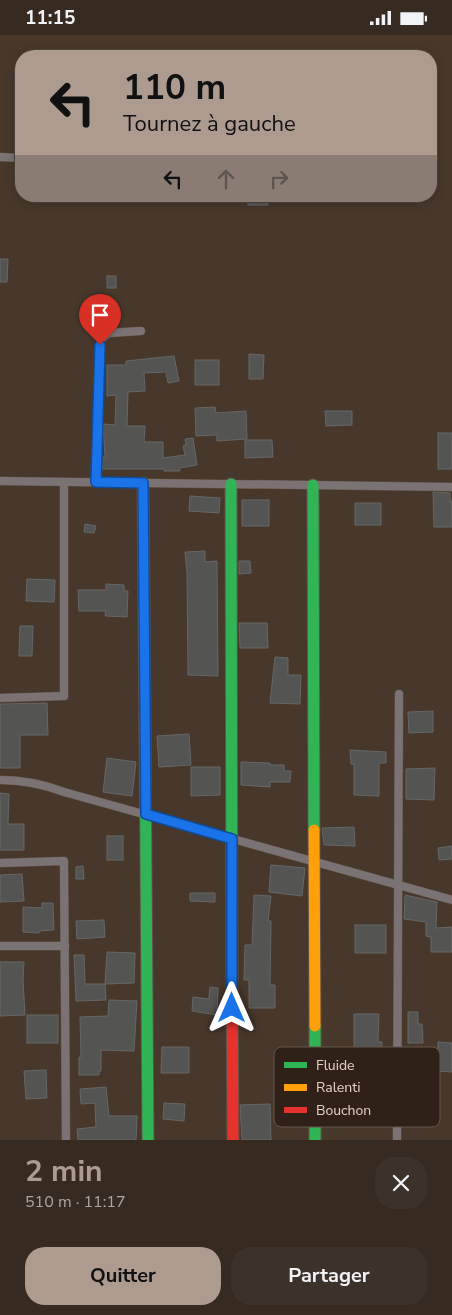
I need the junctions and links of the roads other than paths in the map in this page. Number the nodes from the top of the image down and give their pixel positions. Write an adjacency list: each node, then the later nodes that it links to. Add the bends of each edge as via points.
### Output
1 (0, 157): 2 (street)
2 (15, 157)
3 (141, 331): 6 (street, via 109,333 102,338)
4 (0, 481): 5 (street)
5 (64, 482): 6 (street); 12 (street, via 64,696)
6 (96, 482): 7 (street)
7 (143, 483): 8 (street); 14 (street)
8 (231, 484): 9 (street); 15 (street)
9 (313, 485): 10 (street); 16 (street)
10 (452, 487)
11 (399, 695): 18 (street)
12 (0, 698)
13 (0, 780): 14 (street, via 32,782)
14 (146, 814): 15 (street); 27 (street)
15 (232, 839): 16 (street); 28 (street)
16 (314, 861): 18 (street); 22 (street)
17 (0, 863): 21 (street, via 64,861)
18 (399, 885): 19 (street); 23 (street)
19 (452, 900)
20 (0, 946): 21 (street)
21 (65, 946): 26 (street)
22 (315, 1047)
23 (398, 1047)
24 (315, 1127): 29 (street)
25 (397, 1127): 30 (street)
26 (66, 1140)
27 (148, 1140)
28 (232, 1140)
29 (315, 1140)
30 (397, 1140)

